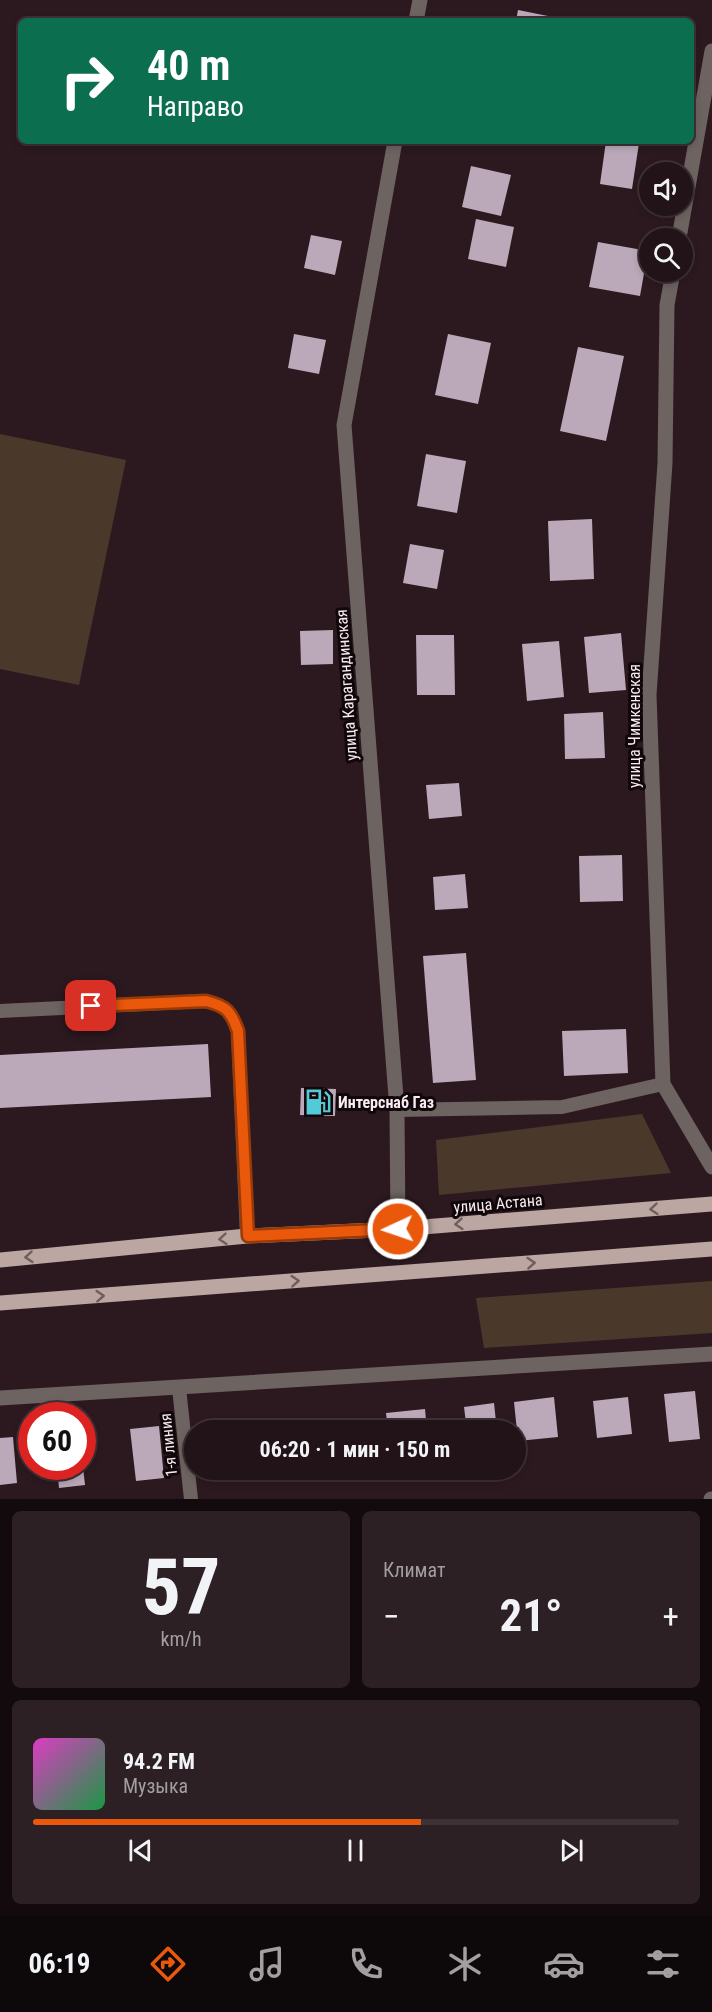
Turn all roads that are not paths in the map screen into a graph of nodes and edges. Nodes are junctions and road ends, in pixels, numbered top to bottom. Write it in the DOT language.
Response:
graph roads {
  1 [pos="420,0"];
  2 [pos="417,18"];
  3 [pos="712,51"];
  4 [pos="394,144"];
  5 [pos="681,228"];
  6 [pos="671,282"];
  7 [pos="0,1011"];
  8 [pos="663,1084"];
  9 [pos="397,1110"];
  10 [pos="712,1167"];
  11 [pos="712,1204"];
  12 [pos="398,1229"];
  13 [pos="248,1236"];
  14 [pos="712,1249"];
  15 [pos="0,1260"];
  16 [pos="0,1303"];
  17 [pos="712,1354"];
  18 [pos="179,1388"];
  19 [pos="0,1398"];
  20 [pos="191,1499"];
  1 -- 2 [label="street"];
  3 -- 5 [label="street"];
  4 -- 9 [label="street, улица Карагандинская"];
  6 -- 8 [label="street, улица Чимкенская"];
  7 -- 13 [label="lane"];
  8 -- 9 [label="lane"];
  8 -- 10 [label="street, улица Чимкенская"];
  9 -- 12 [label="street, улица Карагандинская"];
  11 -- 12 [label="main road, улица Астана, one-way"];
  12 -- 13 [label="main road, улица Астана"];
  13 -- 15 [label="main road, улица Астана, one-way"];
  16 -- 14 [label="main road, one-way"];
  17 -- 18 [label="street"];
  18 -- 19 [label="street"];
  18 -- 20 [label="lane, 1-я линия"];
}
